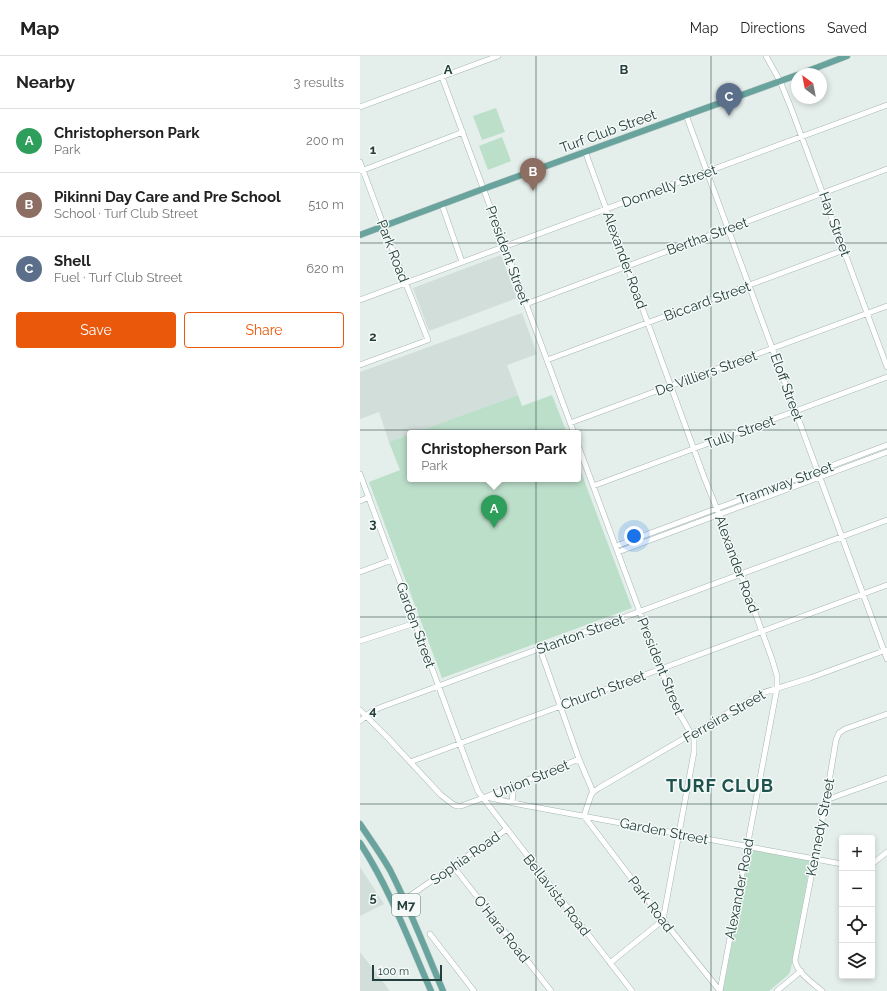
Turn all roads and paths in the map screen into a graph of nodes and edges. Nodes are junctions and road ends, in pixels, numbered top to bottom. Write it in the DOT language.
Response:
graph roads {
  1 [pos="498,56"];
  2 [pos="766,56"];
  3 [pos="847,56"];
  4 [pos="814,68"];
  5 [pos="442,77"];
  6 [pos="791,77"];
  7 [pos="780,81"];
  8 [pos="887,105"];
  9 [pos="360,107"];
  10 [pos="686,115"];
  11 [pos="463,132"];
  12 [pos="802,137"];
  13 [pos="585,151"];
  14 [pos="360,162"];
  15 [pos="887,169"];
  16 [pos="362,171"];
  17 [pos="707,172"];
  18 [pos="483,189"];
  19 [pos="823,193"];
  20 [pos="442,205"];
  21 [pos="606,209"];
  22 [pos="384,226"];
  23 [pos="728,228"];
  24 [pos="360,235"];
  25 [pos="505,247"];
  26 [pos="844,250"];
  27 [pos="462,262"];
  28 [pos="627,266"];
  29 [pos="406,283"];
  30 [pos="749,285"];
  31 [pos="360,300"];
  32 [pos="526,304"];
  33 [pos="887,306"];
  34 [pos="868,313"];
  35 [pos="648,323"];
  36 [pos="772,348"];
  37 [pos="547,360"];
  38 [pos="360,365"];
  39 [pos="887,367"];
  40 [pos="887,377"];
  41 [pos="671,386"];
  42 [pos="795,411"];
  43 [pos="570,423"];
  44 [pos="573,430"];
  45 [pos="887,445"];
  46 [pos="694,448"];
  47 [pos="866,452"];
  48 [pos="887,452"];
  49 [pos="581,453"];
  50 [pos="869,459"];
  51 [pos="817,471"];
  52 [pos="360,474"];
  53 [pos="820,477"];
  54 [pos="593,486"];
  55 [pos="369,497"];
  56 [pos="360,501"];
  57 [pos="716,508"];
  58 [pos="719,514"];
  59 [pos="887,520"];
  60 [pos="666,527"];
  61 [pos="668,533"];
  62 [pos="842,537"];
  63 [pos="616,546"];
  64 [pos="618,552"];
  65 [pos="392,560"];
  66 [pos="360,572"];
  67 [pos="741,574"];
  68 [pos="887,585"];
  69 [pos="863,594"];
  70 [pos="640,612"];
  71 [pos="415,623"];
  72 [pos="762,631"];
  73 [pos="360,641"];
  74 [pos="540,649"];
  75 [pos="885,650"];
  76 [pos="887,659"];
  77 [pos="662,669"];
  78 [pos="438,686"];
  79 [pos="777,688"];
  80 [pos="560,706"];
  81 [pos="360,710"];
  82 [pos="887,714"];
  83 [pos="365,716"];
  84 [pos="360,721"];
  85 [pos="692,734"];
  86 [pos="459,743"];
  87 [pos="579,759"];
  88 [pos="410,762"];
  89 [pos="887,778"];
  90 [pos="524,781"];
  91 [pos="593,792"];
  92 [pos="484,798"];
  93 [pos="826,800"];
  94 [pos="512,803"];
  95 [pos="584,816"];
  96 [pos="360,824"];
  97 [pos="507,829"];
  98 [pos="679,834"];
  99 [pos="360,843"];
  100 [pos="747,846"];
  101 [pos="887,852"];
  102 [pos="814,860"];
  103 [pos="875,862"];
  104 [pos="839,864"];
  105 [pos="453,866"];
  106 [pos="404,900"];
  107 [pos="663,920"];
  108 [pos="430,934"];
  109 [pos="610,963"];
  110 [pos="800,972"];
  111 [pos="431,991"];
  112 [pos="443,991"];
  113 [pos="474,991"];
  114 [pos="551,991"];
  115 [pos="632,991"];
  116 [pos="720,991"];
  117 [pos="777,991"];
  118 [pos="822,991"];
  1 -- 5 [label="street"];
  2 -- 7 [label="street, Hay Street"];
  3 -- 4 [label="main road, Turf Club Street"];
  5 -- 9 [label="street"];
  5 -- 11 [label="street, President Street"];
  6 -- 7 [label="main road, Turf Club Street"];
  7 -- 10 [label="main road, Turf Club Street"];
  7 -- 12 [label="street, Hay Street"];
  8 -- 12 [label="street, Donnelly Street"];
  10 -- 13 [label="main road, Turf Club Street"];
  10 -- 17 [label="street, Eloff Street"];
  11 -- 16 [label="street"];
  11 -- 18 [label="street, President Street"];
  12 -- 17 [label="street, Donnelly Street"];
  12 -- 19 [label="street, Hay Street"];
  13 -- 18 [label="main road, Turf Club Street"];
  13 -- 21 [label="street, Alexander Road"];
  14 -- 16 [label="street, Park Road"];
  15 -- 19 [label="street, Bertha Street"];
  16 -- 22 [label="street, Park Road"];
  17 -- 21 [label="street, Donnelly Street"];
  17 -- 23 [label="street, Eloff Street"];
  18 -- 20 [label="main road, Turf Club Street"];
  18 -- 25 [label="street, President Street"];
  19 -- 23 [label="street, Bertha Street"];
  19 -- 26 [label="street, Hay Street"];
  20 -- 22 [label="main road, Turf Club Street"];
  20 -- 27 [label="street"];
  21 -- 25 [label="street, Donnelly Street"];
  21 -- 28 [label="street, Alexander Road"];
  22 -- 24 [label="main road, Turf Club Street"];
  22 -- 29 [label="street, Park Road"];
  23 -- 28 [label="street, Bertha Street"];
  23 -- 30 [label="street, Eloff Street"];
  25 -- 27 [label="street, Donnelly Street"];
  25 -- 32 [label="street, President Street"];
  26 -- 30 [label="street, Biccard Street"];
  26 -- 34 [label="street, Hay Street"];
  27 -- 29 [label="street, Donnelly Street"];
  28 -- 32 [label="street, Bertha Street"];
  28 -- 35 [label="street, Alexander Road"];
  29 -- 31 [label="street, Donnelly Street"];
  29 -- 38 [label="street, Park Road"];
  30 -- 35 [label="street, Biccard Street"];
  30 -- 36 [label="street, Eloff Street"];
  32 -- 37 [label="street, President Street"];
  33 -- 34 [label="street, De Villiers Street"];
  34 -- 36 [label="street, De Villiers Street"];
  34 -- 39 [label="street, Hay Street"];
  35 -- 37 [label="street, Biccard Street"];
  35 -- 41 [label="street, Alexander Road"];
  36 -- 41 [label="street, De Villiers Street"];
  36 -- 42 [label="street, Eloff Street"];
  37 -- 43 [label="street, President Street"];
  40 -- 42 [label="street, Tully Street"];
  41 -- 43 [label="street, De Villiers Street"];
  41 -- 46 [label="street, Alexander Road"];
  42 -- 46 [label="street, Tully Street"];
  42 -- 51 [label="street, Eloff Street"];
  43 -- 44 [label="street, President Street"];
  45 -- 47 [label="street, Tramway Street"];
  46 -- 54 [label="street, Tully Street"];
  46 -- 57 [label="street, Alexander Road"];
  47 -- 50 [label="street"];
  47 -- 51 [label="street, Tramway Street"];
  48 -- 50 [label="street, Tramway Street"];
  49 -- 54 [label="street, President Street"];
  50 -- 53 [label="street, Tramway Street"];
  51 -- 53 [label="street, Eloff Street"];
  51 -- 57 [label="street, Tramway Street"];
  52 -- 55 [label="street, Garden Street"];
  53 -- 58 [label="street, Tramway Street"];
  53 -- 62 [label="street, Eloff Street"];
  54 -- 63 [label="street, President Street"];
  55 -- 56 [label="street"];
  55 -- 65 [label="street, Garden Street"];
  57 -- 58 [label="street, Alexander Road"];
  57 -- 60 [label="street, Tramway Street"];
  58 -- 61 [label="street, Tramway Street"];
  58 -- 67 [label="street, Alexander Road"];
  59 -- 62 [label="street, Stanton Street"];
  60 -- 61 [label="street"];
  60 -- 63 [label="street, Tramway Street"];
  61 -- 64 [label="street, Tramway Street"];
  62 -- 67 [label="street, Stanton Street"];
  62 -- 69 [label="street, Eloff Street"];
  63 -- 64 [label="street, President Street"];
  64 -- 70 [label="street, President Street"];
  65 -- 66 [label="street"];
  65 -- 71 [label="street, Garden Street"];
  67 -- 70 [label="street, Stanton Street"];
  67 -- 72 [label="street, Alexander Road"];
  68 -- 69 [label="street, Church Street"];
  69 -- 72 [label="street, Church Street"];
  69 -- 75 [label="street, Eloff Street"];
  70 -- 74 [label="street, Stanton Street"];
  70 -- 77 [label="street, President Street"];
  71 -- 73 [label="street"];
  71 -- 78 [label="street, Garden Street"];
  72 -- 77 [label="street, Church Street"];
  72 -- 79 [label="street, Alexander Road"];
  74 -- 78 [label="street, Stanton Street"];
  74 -- 80 [label="street"];
  75 -- 76 [label="street, Eloff Street"];
  75 -- 79 [label="street, Ferreira Street"];
  77 -- 80 [label="street, Church Street"];
  77 -- 85 [label="street, President Street"];
  78 -- 83 [label="street, Stanton Street"];
  78 -- 86 [label="street, Garden Street"];
  79 -- 85 [label="street, Ferreira Street"];
  79 -- 100 [label="street, Alexander Road"];
  80 -- 86 [label="street, Church Street"];
  80 -- 87 [label="street"];
  81 -- 83 [label="street"];
  82 -- 93 [label="street, Kennedy Street"];
  83 -- 84 [label="street, Stanton Street"];
  83 -- 88 [label="street"];
  85 -- 91 [label="street, Ferreira Street"];
  85 -- 98 [label="street, President Street"];
  86 -- 88 [label="street, Church Street"];
  86 -- 92 [label="street, Garden Street"];
  87 -- 90 [label="street, Union Street"];
  87 -- 91 [label="street"];
  88 -- 92 [label="street, Union Street"];
  89 -- 93 [label="street"];
  90 -- 92 [label="street, Union Street"];
  90 -- 94 [label="street"];
  91 -- 95 [label="street"];
  92 -- 94 [label="street, Garden Street"];
  92 -- 97 [label="street, Bellavista Road"];
  93 -- 102 [label="street, Kennedy Street"];
  94 -- 95 [label="street, Garden Street"];
  95 -- 98 [label="street, Garden Street"];
  95 -- 107 [label="street, Park Road"];
  96 -- 106 [label="main road, M7"];
  97 -- 105 [label="street, Sophia Road"];
  97 -- 109 [label="street, Bellavista Road"];
  98 -- 100 [label="street, Garden Street"];
  98 -- 107 [label="street, President Street"];
  99 -- 111 [label="main road, M7"];
  100 -- 102 [label="street, Garden Street"];
  100 -- 116 [label="street, Alexander Road"];
  101 -- 103 [label="street"];
  102 -- 104 [label="street, Garden Street"];
  102 -- 110 [label="street, Kennedy Street"];
  105 -- 106 [label="street, Sophia Road"];
  105 -- 114 [label="street, O'Hara Road"];
  106 -- 112 [label="main road, M7"];
  107 -- 109 [label="street"];
  107 -- 116 [label="street, Park Road"];
  108 -- 113 [label="street"];
  109 -- 115 [label="street, Bellavista Road"];
  110 -- 117 [label="street"];
  110 -- 118 [label="street"];
}
